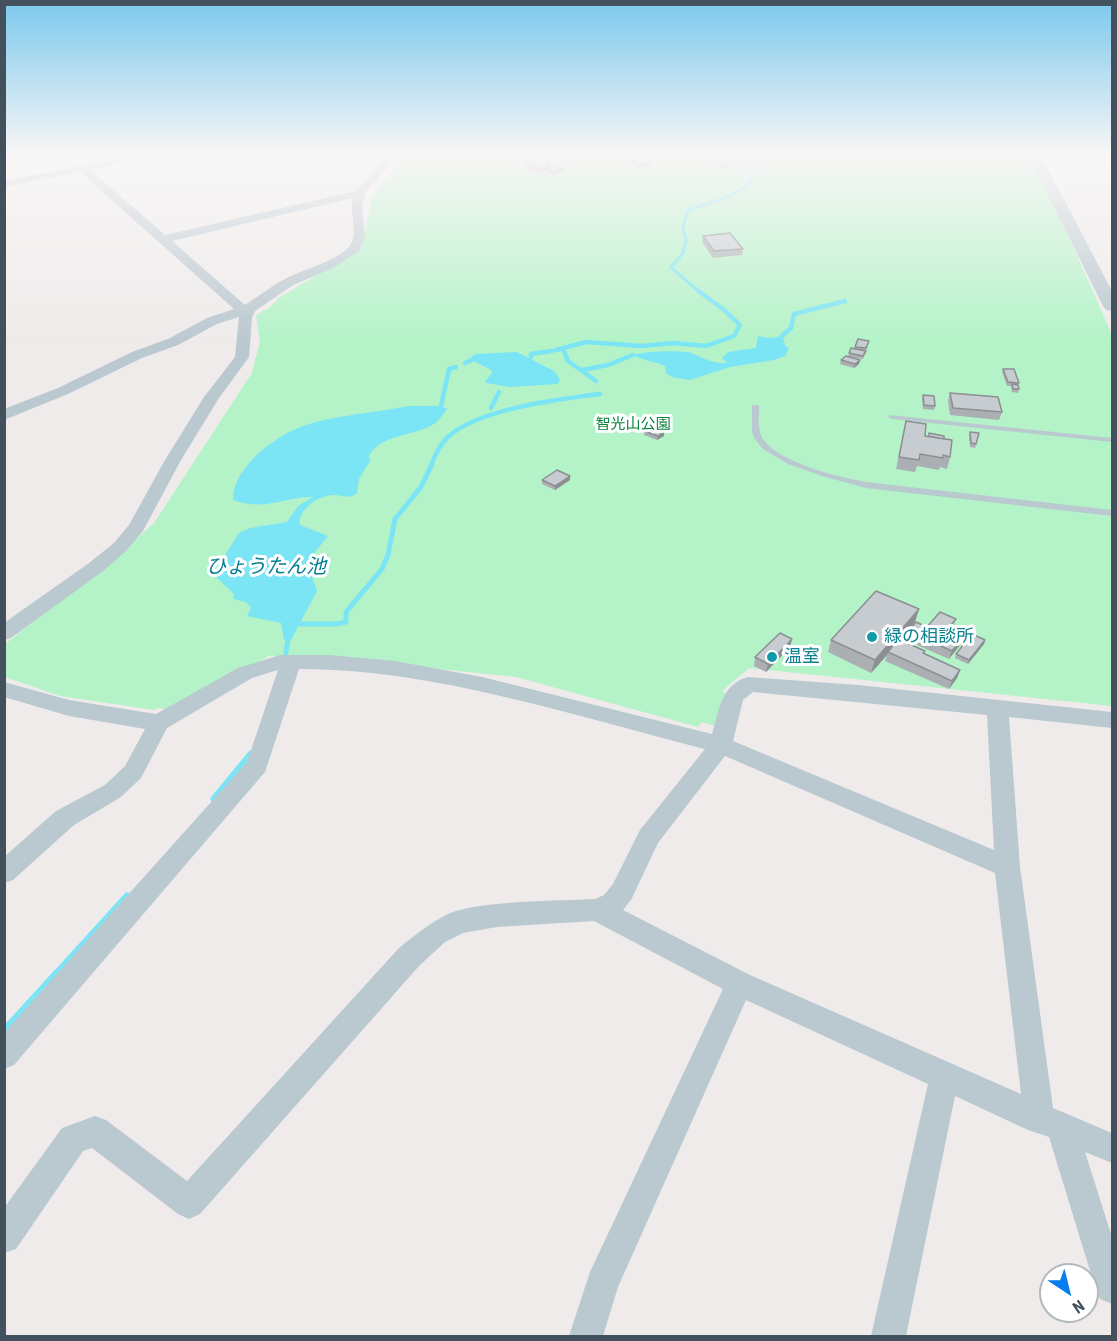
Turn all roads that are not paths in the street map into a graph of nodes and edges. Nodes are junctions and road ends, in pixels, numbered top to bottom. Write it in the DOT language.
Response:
graph roads {
  1 [pos="140,219"];
  2 [pos="251,219"];
  3 [pos="358,219"];
  4 [pos="1068,219"];
  5 [pos="164,239"];
  6 [pos="1113,306"];
  7 [pos="247,310"];
  8 [pos="755,407"];
  9 [pos="4,415"];
  10 [pos="891,417"];
  11 [pos="1113,440"];
  12 [pos="1113,513"];
  13 [pos="4,633"];
  14 [pos="286,662"];
  15 [pos="4,689"];
  16 [pos="998,709"];
  17 [pos="1113,720"];
  18 [pos="159,723"];
  19 [pos="721,745"];
  20 [pos="1007,867"];
  21 [pos="4,873"];
  22 [pos="597,910"];
  23 [pos="740,984"];
  24 [pos="4,1055"];
  25 [pos="944,1077"];
  26 [pos="1050,1123"];
  27 [pos="1113,1148"];
  28 [pos="4,1237"];
  29 [pos="1113,1287"];
  30 [pos="586,1336"];
  31 [pos="888,1336"];
  1 -- 5 [label="street"];
  2 -- 5 [label="street"];
  3 -- 7 [label="street"];
  4 -- 6 [label="street"];
  5 -- 7 [label="street"];
  7 -- 9 [label="street"];
  7 -- 13 [label="street"];
  8 -- 12 [label="lane"];
  10 -- 11 [label="lane"];
  14 -- 18 [label="street"];
  14 -- 19 [label="street"];
  14 -- 24 [label="street"];
  15 -- 18 [label="street"];
  16 -- 17 [label="street"];
  16 -- 19 [label="street"];
  16 -- 20 [label="street"];
  18 -- 21 [label="street"];
  19 -- 20 [label="street"];
  19 -- 22 [label="street"];
  20 -- 26 [label="street"];
  22 -- 23 [label="street"];
  22 -- 28 [label="street"];
  23 -- 25 [label="street"];
  23 -- 30 [label="street"];
  25 -- 26 [label="street"];
  25 -- 31 [label="street"];
  26 -- 27 [label="street"];
  26 -- 29 [label="street"];
}
